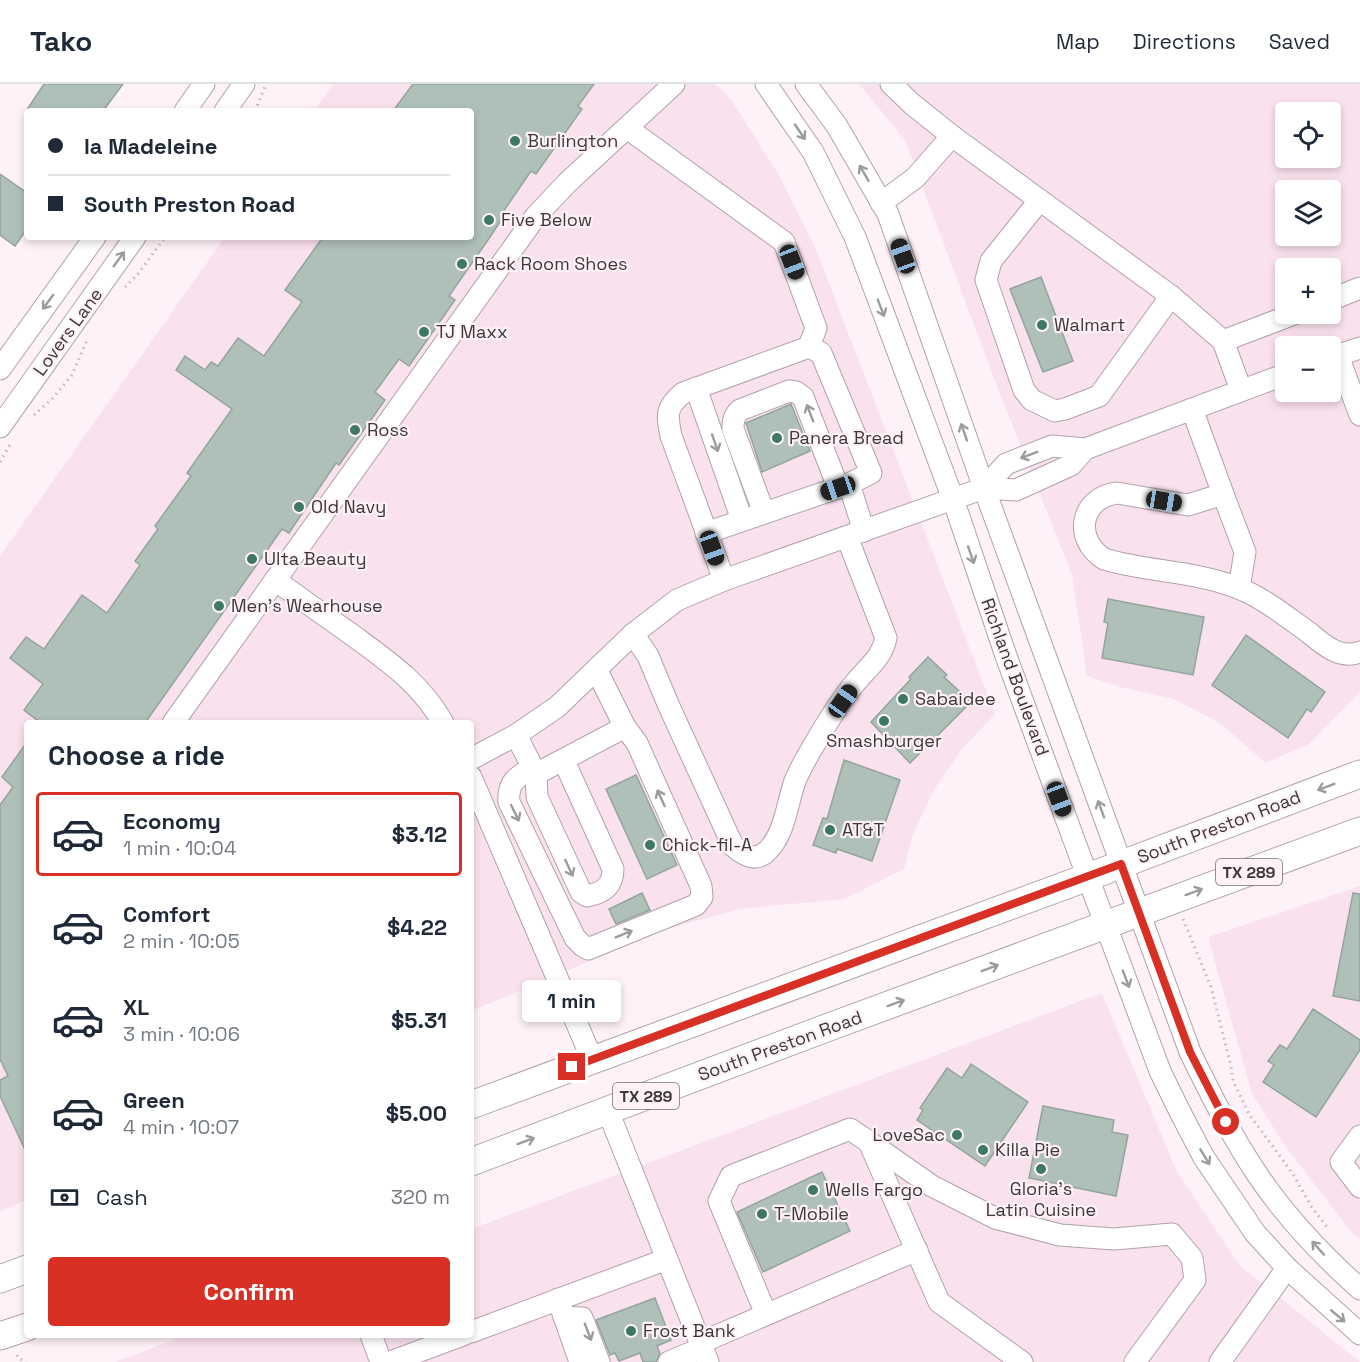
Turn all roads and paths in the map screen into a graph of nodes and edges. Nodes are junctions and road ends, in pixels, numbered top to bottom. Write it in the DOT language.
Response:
graph roads {
  1 [pos="204,84"];
  2 [pos="244,84"];
  3 [pos="267,84"];
  4 [pos="674,84"];
  5 [pos="766,84"];
  6 [pos="806,84"];
  7 [pos="891,84"];
  8 [pos="187,108"];
  9 [pos="227,108"];
  10 [pos="256,108"];
  11 [pos="627,128"];
  12 [pos="952,136"];
  13 [pos="1039,201"];
  14 [pos="881,203"];
  15 [pos="93,240"];
  16 [pos="133,240"];
  17 [pos="163,240"];
  18 [pos="1360,288"];
  19 [pos="123,289"];
  20 [pos="1171,296"];
  21 [pos="1341,296"];
  22 [pos="1275,321"];
  23 [pos="88,336"];
  24 [pos="1223,340"];
  25 [pos="809,346"];
  26 [pos="1360,348"];
  27 [pos="1341,355"];
  28 [pos="0,369"];
  29 [pos="1341,373"];
  30 [pos="1275,378"];
  31 [pos="696,388"];
  32 [pos="1241,390"];
  33 [pos="1192,409"];
  34 [pos="1360,415"];
  35 [pos="33,416"];
  36 [pos="6,434"];
  37 [pos="0,462"];
  38 [pos="844,486"];
  39 [pos="984,488"];
  40 [pos="1223,494"];
  41 [pos="953,499"];
  42 [pos="764,513"];
  43 [pos="742,520"];
  44 [pos="706,533"];
  45 [pos="856,534"];
  46 [pos="275,580"];
  47 [pos="724,580"];
  48 [pos="1239,588"];
  49 [pos="633,634"];
  50 [pos="1360,652"];
  51 [pos="597,670"];
  52 [pos="176,720"];
  53 [pos="441,720"];
  54 [pos="625,727"];
  55 [pos="516,735"];
  56 [pos="474,757"];
  57 [pos="564,761"];
  58 [pos="535,771"];
  59 [pos="1360,774"];
  60 [pos="474,784"];
  61 [pos="1360,831"];
  62 [pos="1121,864"];
  63 [pos="1088,877"];
  64 [pos="1139,912"];
  65 [pos="1182,916"];
  66 [pos="1105,925"];
  67 [pos="592,1059"];
  68 [pos="474,1104"];
  69 [pos="608,1110"];
  70 [pos="1360,1136"];
  71 [pos="869,1142"];
  72 [pos="474,1161"];
  73 [pos="1360,1187"];
  74 [pos="1331,1233"];
  75 [pos="917,1250"];
  76 [pos="667,1259"];
  77 [pos="1287,1268"];
  78 [pos="24,1270"];
  79 [pos="0,1279"];
  80 [pos="1360,1289"];
  81 [pos="561,1308"];
  82 [pos="766,1314"];
  83 [pos="24,1328"];
  84 [pos="474,1331"];
  85 [pos="1360,1334"];
  86 [pos="0,1336"];
  87 [pos="372,1338"];
  88 [pos="459,1338"];
  89 [pos="704,1351"];
  90 [pos="436,1354"];
  91 [pos="18,1358"];
  92 [pos="26,1362"];
  93 [pos="381,1362"];
  94 [pos="390,1362"];
  95 [pos="580,1362"];
  96 [pos="599,1362"];
  97 [pos="669,1362"];
  98 [pos="1022,1362"];
  99 [pos="1135,1362"];
  100 [pos="1220,1362"];
  1 -- 8 [label="street"];
  2 -- 9 [label="street"];
  3 -- 10 [label="path"];
  4 -- 11 [label="street"];
  5 -- 41 [label="street, Richland Boulevard, one-way"];
  14 -- 6 [label="street, Richland Boulevard, one-way"];
  7 -- 12 [label="street"];
  11 -- 25 [label="street"];
  11 -- 46 [label="street"];
  12 -- 13 [label="street"];
  12 -- 14 [label="street"];
  13 -- 20 [label="street"];
  13 -- 20 [label="street"];
  39 -- 14 [label="street, Richland Boulevard, one-way"];
  15 -- 28 [label="street, Lovers Lane, one-way"];
  36 -- 16 [label="street, Lovers Lane, one-way"];
  17 -- 19 [label="path"];
  18 -- 21 [label="street"];
  20 -- 24 [label="street"];
  22 -- 24 [label="street"];
  23 -- 35 [label="path"];
  24 -- 32 [label="street"];
  25 -- 31 [label="street"];
  25 -- 38 [label="street"];
  26 -- 27 [label="street"];
  29 -- 34 [label="street"];
  30 -- 32 [label="street"];
  31 -- 43 [label="street, one-way"];
  31 -- 44 [label="street"];
  32 -- 33 [label="street"];
  33 -- 39 [label="street"];
  33 -- 40 [label="street"];
  36 -- 37 [label="path"];
  38 -- 42 [label="street"];
  38 -- 42 [label="street, one-way"];
  38 -- 45 [label="street"];
  39 -- 41 [label="street"];
  62 -- 39 [label="street, Richland Boulevard, one-way"];
  40 -- 48 [label="street"];
  40 -- 48 [label="street"];
  41 -- 45 [label="street"];
  41 -- 63 [label="street, Richland Boulevard, one-way"];
  42 -- 43 [label="street"];
  43 -- 44 [label="street"];
  44 -- 47 [label="street"];
  45 -- 47 [label="street"];
  45 -- 49 [label="street"];
  46 -- 52 [label="street"];
  46 -- 53 [label="street"];
  47 -- 49 [label="street"];
  48 -- 50 [label="street"];
  49 -- 51 [label="street"];
  51 -- 54 [label="street"];
  51 -- 55 [label="street"];
  54 -- 57 [label="street"];
  58 -- 54 [label="street, one-way"];
  55 -- 56 [label="street"];
  55 -- 58 [label="street"];
  57 -- 58 [label="street"];
  58 -- 57 [label="street, one-way"];
  59 -- 62 [label="main road, South Preston Road, one-way"];
  60 -- 67 [label="street"];
  64 -- 61 [label="main road, South Preston Road / TX 289, one-way"];
  62 -- 63 [label="main road, South Preston Road"];
  62 -- 64 [label="street, Richland Boulevard"];
  63 -- 66 [label="street, Richland Boulevard"];
  63 -- 67 [label="main road, South Preston Road"];
  64 -- 66 [label="main road, South Preston Road / TX 289"];
  80 -- 64 [label="street, Richland Boulevard, one-way"];
  65 -- 74 [label="path"];
  69 -- 66 [label="main road, South Preston Road / TX 289, one-way"];
  66 -- 77 [label="street, Richland Boulevard, one-way"];
  67 -- 68 [label="main road, South Preston Road"];
  72 -- 69 [label="main road, South Preston Road / TX 289, one-way"];
  69 -- 76 [label="street"];
  70 -- 73 [label="street"];
  71 -- 75 [label="street"];
  71 -- 82 [label="street"];
  71 -- 99 [label="street"];
  75 -- 82 [label="street"];
  75 -- 98 [label="street"];
  76 -- 81 [label="street"];
  76 -- 89 [label="street"];
  77 -- 85 [label="street, Richland Boulevard, one-way"];
  77 -- 100 [label="street"];
  78 -- 79 [label="main road"];
  81 -- 84 [label="street"];
  81 -- 95 [label="street"];
  81 -- 96 [label="street, one-way"];
  82 -- 89 [label="street"];
  83 -- 86 [label="main road"];
  87 -- 93 [label="street"];
  88 -- 90 [label="street"];
  89 -- 97 [label="street"];
  90 -- 94 [label="street"];
  91 -- 92 [label="path"];
}
